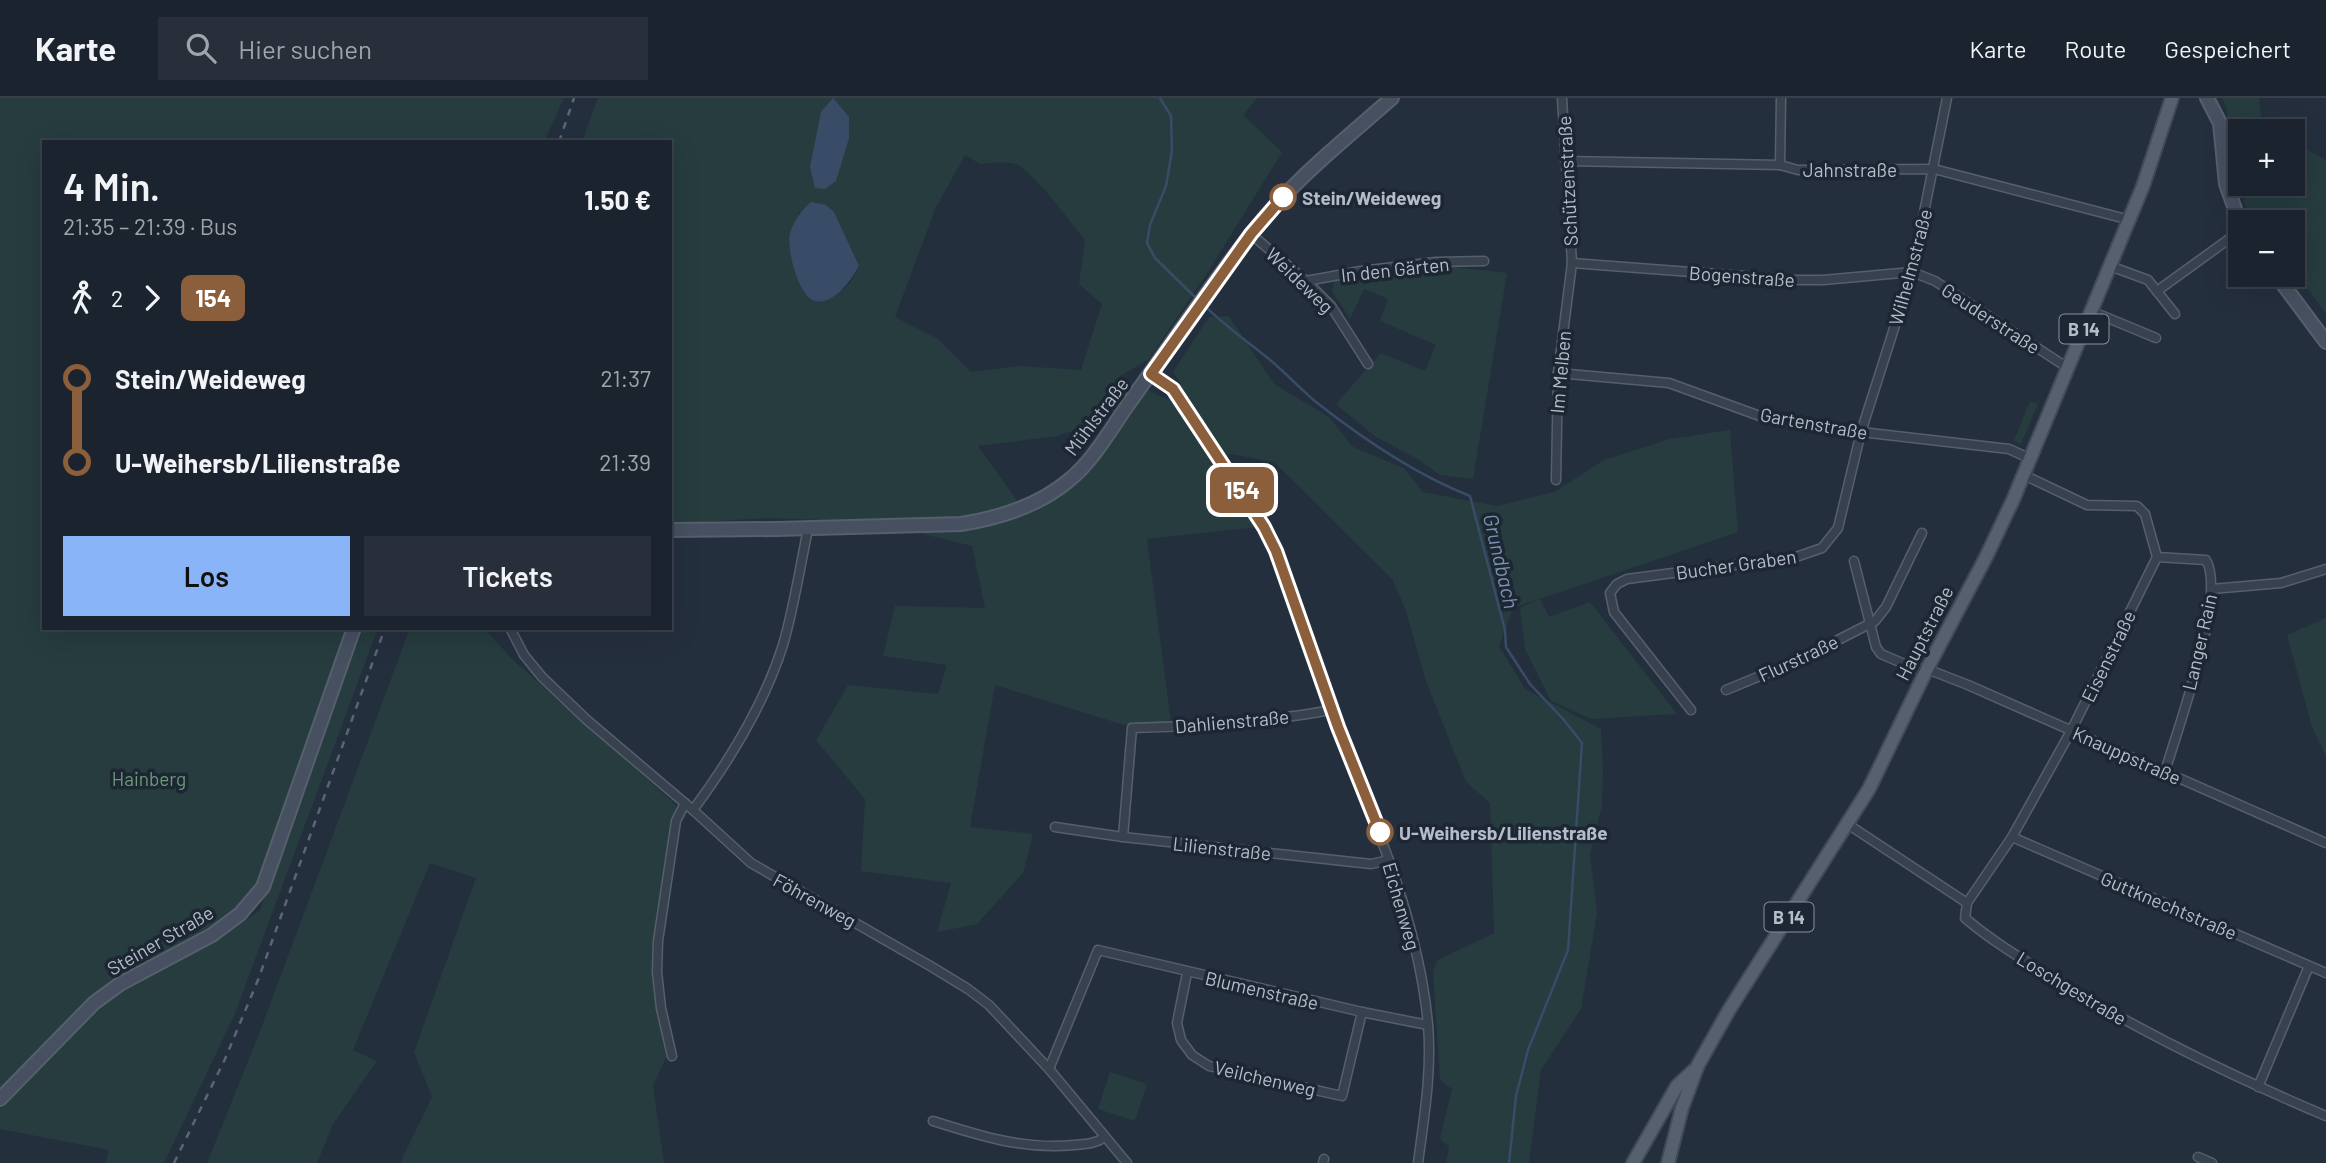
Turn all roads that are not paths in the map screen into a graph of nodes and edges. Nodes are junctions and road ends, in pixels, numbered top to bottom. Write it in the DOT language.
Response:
graph roads {
  1 [pos="1392,98"];
  2 [pos="1562,98"];
  3 [pos="1781,98"];
  4 [pos="1947,98"];
  5 [pos="2172,98"];
  6 [pos="2195,98"];
  7 [pos="2210,104"];
  8 [pos="1565,161"];
  9 [pos="1780,165"];
  10 [pos="1934,169"];
  11 [pos="2235,210"];
  12 [pos="2130,220"];
  13 [pos="1251,234"];
  14 [pos="2228,240"];
  15 [pos="1484,261"];
  16 [pos="1572,263"];
  17 [pos="2110,266"];
  18 [pos="1912,272"];
  19 [pos="1306,281"];
  20 [pos="2285,287"];
  21 [pos="2157,291"];
  22 [pos="2091,311"];
  23 [pos="2175,314"];
  24 [pos="2156,338"];
  25 [pos="2326,342"];
  26 [pos="1368,364"];
  27 [pos="2068,368"];
  28 [pos="1558,373"];
  29 [pos="1151,374"];
  30 [pos="1861,432"];
  31 [pos="2031,459"];
  32 [pos="2024,475"];
  33 [pos="1556,480"];
  34 [pos="808,529"];
  35 [pos="672,530"];
  36 [pos="1922,533"];
  37 [pos="2157,557"];
  38 [pos="1854,561"];
  39 [pos="2326,569"];
  40 [pos="2212,589"];
  41 [pos="1870,624"];
  42 [pos="353,630"];
  43 [pos="511,630"];
  44 [pos="1927,669"];
  45 [pos="1726,690"];
  46 [pos="1332,709"];
  47 [pos="1691,710"];
  48 [pos="2071,731"];
  49 [pos="2165,772"];
  50 [pos="685,803"];
  51 [pos="693,810"];
  52 [pos="1849,825"];
  53 [pos="1055,827"];
  54 [pos="1123,837"];
  55 [pos="2012,837"];
  56 [pos="2326,843"];
  57 [pos="1390,860"];
  58 [pos="1967,903"];
  59 [pos="2309,966"];
  60 [pos="1187,973"];
  61 [pos="2326,974"];
  62 [pos="1362,1013"];
  63 [pos="1428,1025"];
  64 [pos="672,1056"];
  65 [pos="1698,1065"];
  66 [pos="1049,1069"];
  67 [pos="2258,1087"];
  68 [pos="0,1099"];
  69 [pos="2326,1116"];
  70 [pos="933,1121"];
  71 [pos="1105,1137"];
  72 [pos="2198,1157"];
  73 [pos="1123,1162"];
  74 [pos="1418,1163"];
  75 [pos="1633,1163"];
  76 [pos="1668,1163"];
  77 [pos="2211,1163"];
  1 -- 13 [label="street, Mühlstraße"];
  2 -- 8 [label="street, Schützenstraße"];
  3 -- 9 [label="street"];
  4 -- 10 [label="street, Wilhelmstraße"];
  5 -- 12 [label="main road, Hauptstraße / B 14"];
  6 -- 7 [label="street"];
  7 -- 11 [label="street"];
  8 -- 9 [label="street, Jahnstraße"];
  8 -- 16 [label="street, Schützenstraße"];
  9 -- 10 [label="street, Jahnstraße"];
  10 -- 12 [label="street, Jahnstraße"];
  10 -- 18 [label="street, Wilhelmstraße"];
  12 -- 17 [label="main road, Hauptstraße / B 14"];
  13 -- 19 [label="street, Weideweg"];
  13 -- 29 [label="street, Mühlstraße"];
  14 -- 21 [label="street"];
  15 -- 19 [label="street, In den Gärten"];
  16 -- 18 [label="street, Bogenstraße"];
  16 -- 28 [label="street, Im Melben"];
  17 -- 21 [label="street"];
  17 -- 22 [label="main road, Hauptstraße / B 14"];
  18 -- 27 [label="street, Geuderstraße"];
  18 -- 30 [label="street, Wilhelmstraße"];
  19 -- 26 [label="street, Weideweg"];
  20 -- 25 [label="street"];
  21 -- 23 [label="street"];
  22 -- 24 [label="street"];
  22 -- 27 [label="main road, Hauptstraße / B 14"];
  27 -- 31 [label="main road, Hauptstraße / B 14"];
  28 -- 30 [label="street, Gartenstraße"];
  28 -- 33 [label="street, Im Melben"];
  29 -- 34 [label="street, Mühlstraße"];
  29 -- 46 [label="street, Eichenweg"];
  30 -- 31 [label="street, Gartenstraße"];
  30 -- 47 [label="street, Bucher Graben"];
  31 -- 32 [label="main road, Hauptstraße / B 14"];
  32 -- 37 [label="street"];
  32 -- 44 [label="main road, Hauptstraße / B 14"];
  34 -- 35 [label="street, Mühlstraße"];
  34 -- 51 [label="street"];
  36 -- 41 [label="street"];
  37 -- 40 [label="street, Langer Rain"];
  37 -- 48 [label="street, Eisenstraße"];
  38 -- 41 [label="street"];
  39 -- 40 [label="street"];
  40 -- 49 [label="street, Langer Rain"];
  41 -- 44 [label="street, Knauppstraße"];
  41 -- 45 [label="street, Flurstraße"];
  42 -- 68 [label="street, Steiner Straße"];
  43 -- 50 [label="street, Föhrenweg"];
  44 -- 48 [label="street, Knauppstraße"];
  44 -- 52 [label="main road, Hauptstraße / B 14"];
  46 -- 54 [label="street, Dahlienstraße"];
  46 -- 57 [label="street, Eichenweg"];
  48 -- 49 [label="street, Knauppstraße"];
  48 -- 55 [label="street, Eisenstraße"];
  49 -- 56 [label="street, Knauppstraße"];
  50 -- 51 [label="street, Föhrenweg"];
  50 -- 64 [label="street"];
  51 -- 66 [label="street, Föhrenweg"];
  52 -- 58 [label="street"];
  52 -- 65 [label="main road, Hauptstraße / B 14"];
  53 -- 54 [label="street, Lilienstraße"];
  54 -- 57 [label="street, Lilienstraße"];
  55 -- 58 [label="street, Eisenstraße"];
  55 -- 59 [label="street, Guttknechtstraße"];
  57 -- 63 [label="street, Eichenweg"];
  58 -- 67 [label="street, Loschgestraße"];
  59 -- 61 [label="street, Guttknechtstraße"];
  59 -- 67 [label="street"];
  60 -- 62 [label="street, Blumenstraße"];
  60 -- 62 [label="street, Veilchenweg"];
  60 -- 66 [label="street, Blumenstraße"];
  62 -- 63 [label="street, Blumenstraße"];
  63 -- 74 [label="street, Eichenweg"];
  65 -- 75 [label="main road"];
  65 -- 76 [label="main road, Hauptstraße / B 14"];
  66 -- 71 [label="street, Föhrenweg"];
  67 -- 69 [label="street, Loschgestraße"];
  70 -- 71 [label="street"];
  71 -- 73 [label="street, Föhrenweg"];
  72 -- 77 [label="street"];
}
